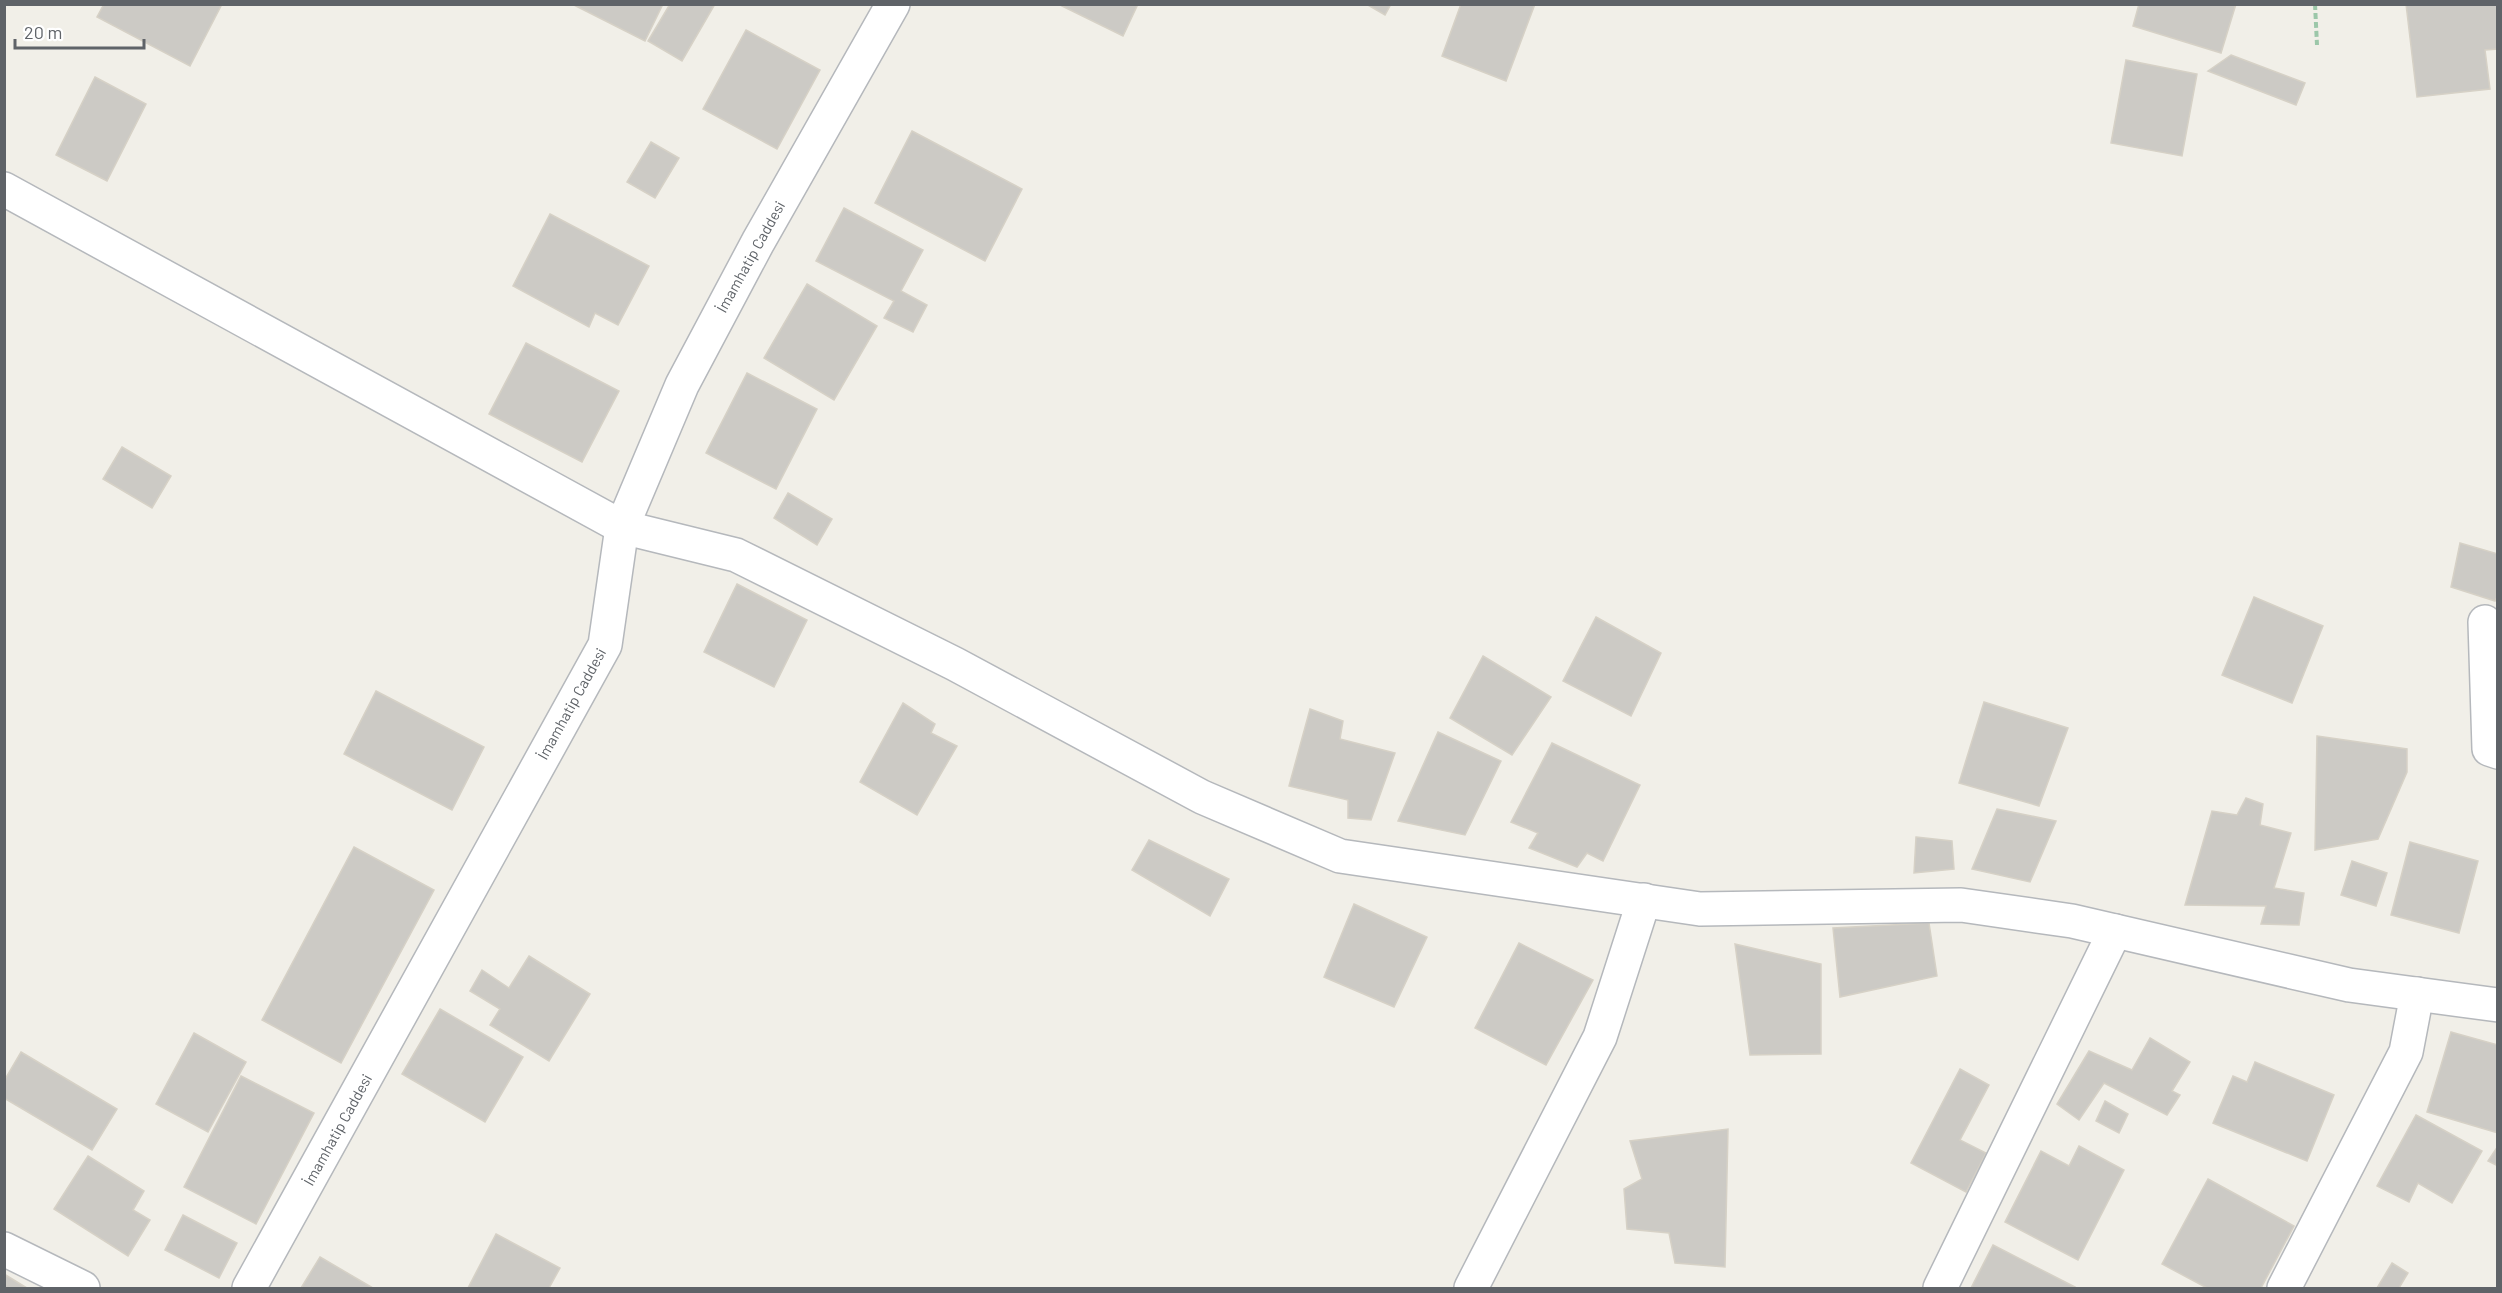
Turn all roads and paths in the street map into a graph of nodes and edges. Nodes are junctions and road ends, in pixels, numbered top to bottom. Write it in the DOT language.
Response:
graph roads {
  1 [pos="893,4"];
  2 [pos="2315,4"];
  3 [pos="2317,45"];
  4 [pos="4,189"];
  5 [pos="622,527"];
  6 [pos="2485,622"];
  7 [pos="2498,752"];
  8 [pos="1644,900"];
  9 [pos="2115,931"];
  10 [pos="2417,994"];
  11 [pos="2498,1005"];
  12 [pos="4,1249"];
  13 [pos="83,1288"];
  14 [pos="249,1288"];
  15 [pos="1471,1288"];
  16 [pos="1940,1288"];
  17 [pos="2284,1288"];
  1 -- 5 [label="street, İmamhatip Caddesi"];
  2 -- 3 [label="path"];
  4 -- 5 [label="street"];
  5 -- 8 [label="street"];
  5 -- 14 [label="street, İmamhatip Caddesi"];
  6 -- 7 [label="street"];
  8 -- 9 [label="street"];
  8 -- 15 [label="street"];
  9 -- 10 [label="street"];
  9 -- 16 [label="street"];
  10 -- 11 [label="street"];
  10 -- 17 [label="street"];
  12 -- 13 [label="street"];
}
